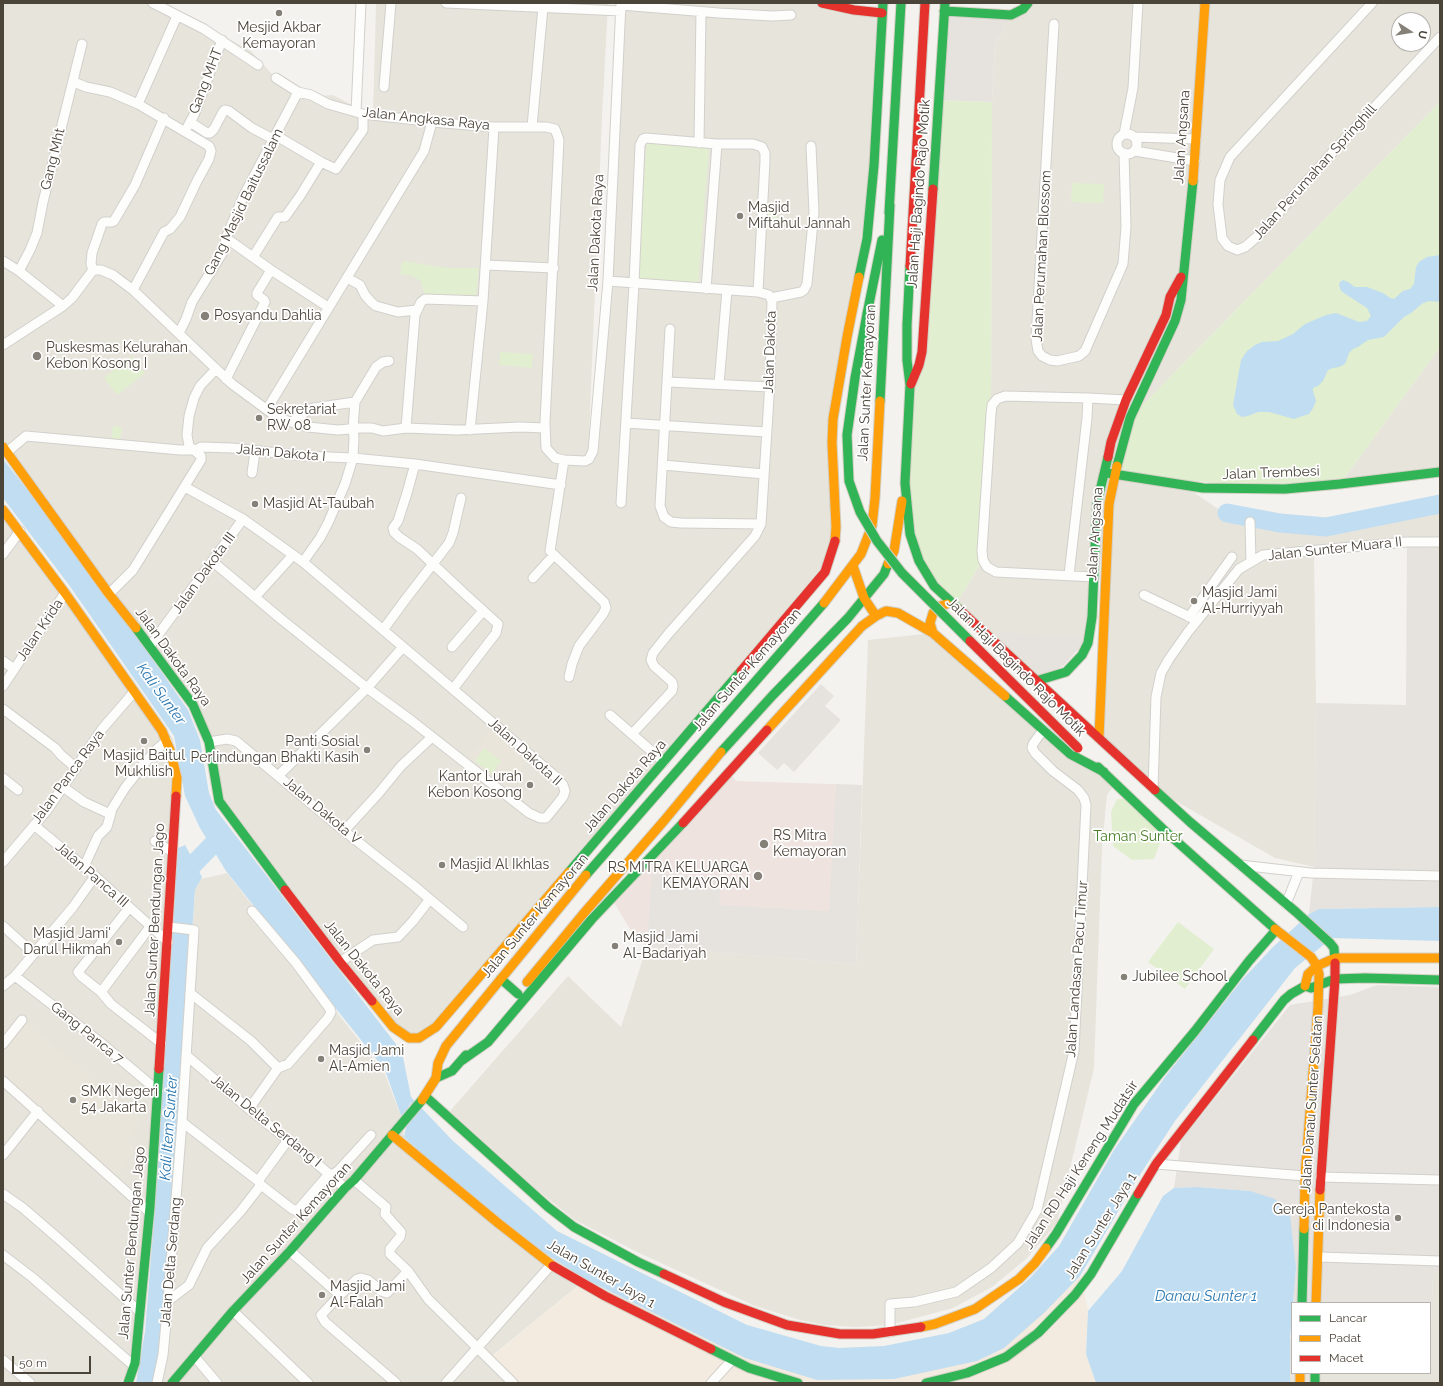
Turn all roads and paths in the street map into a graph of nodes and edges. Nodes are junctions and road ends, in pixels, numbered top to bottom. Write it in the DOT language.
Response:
graph roads {
  1 [pos="153,3"];
  2 [pos="361,3"];
  3 [pos="391,3"];
  4 [pos="446,3"];
  5 [pos="822,3"];
  6 [pos="901,3"];
  7 [pos="925,3"];
  8 [pos="1028,3"];
  9 [pos="1138,3"];
  10 [pos="1205,3"];
  11 [pos="1372,3"];
  12 [pos="621,6"];
  13 [pos="543,7"];
  14 [pos="944,7"];
  15 [pos="883,8"];
  16 [pos="700,12"];
  17 [pos="790,14"];
  18 [pos="177,16"];
  19 [pos="1054,24"];
  20 [pos="1440,37"];
  21 [pos="222,40"];
  22 [pos="82,44"];
  23 [pos="258,65"];
  24 [pos="276,78"];
  25 [pos="74,82"];
  26 [pos="384,87"];
  27 [pos="298,92"];
  28 [pos="138,104"];
  29 [pos="359,113"];
  30 [pos="164,118"];
  31 [pos="190,122"];
  32 [pos="432,122"];
  33 [pos="494,127"];
  34 [pos="532,127"];
  35 [pos="185,131"];
  36 [pos="1124,134"];
  37 [pos="274,137"];
  38 [pos="1134,137"];
  39 [pos="1196,139"];
  40 [pos="699,143"];
  41 [pos="717,144"];
  42 [pos="810,146"];
  43 [pos="1135,151"];
  44 [pos="1124,153"];
  45 [pos="1194,161"];
  46 [pos="321,162"];
  47 [pos="890,205"];
  48 [pos="226,238"];
  49 [pos="866,239"];
  50 [pos="254,257"];
  51 [pos="3,261"];
  52 [pos="486,265"];
  53 [pos="554,268"];
  54 [pos="93,270"];
  55 [pos="271,270"];
  56 [pos="19,271"];
  57 [pos="1183,273"];
  58 [pos="347,278"];
  59 [pos="608,281"];
  60 [pos="634,284"];
  61 [pos="706,289"];
  62 [pos="133,290"];
  63 [pos="727,290"];
  64 [pos="758,292"];
  65 [pos="870,295"];
  66 [pos="771,298"];
  67 [pos="483,301"];
  68 [pos="63,306"];
  69 [pos="328,308"];
  70 [pos="417,310"];
  71 [pos="670,329"];
  72 [pos="179,333"];
  73 [pos="3,345"];
  74 [pos="389,361"];
  75 [pos="216,369"];
  76 [pos="226,379"];
  77 [pos="668,382"];
  78 [pos="719,384"];
  79 [pos="910,385"];
  80 [pos="770,387"];
  81 [pos="1088,398"];
  82 [pos="1126,400"];
  83 [pos="355,402"];
  84 [pos="267,409"];
  85 [pos="292,422"];
  86 [pos="626,423"];
  87 [pos="665,426"];
  88 [pos="406,428"];
  89 [pos="545,428"];
  90 [pos="353,429"];
  91 [pos="470,430"];
  92 [pos="766,432"];
  93 [pos="5,450"];
  94 [pos="196,450"];
  95 [pos="255,452"];
  96 [pos="353,458"];
  97 [pos="564,460"];
  98 [pos="414,464"];
  99 [pos="663,465"];
  100 [pos="1104,472"];
  101 [pos="1440,472"];
  102 [pos="252,473"];
  103 [pos="764,474"];
  104 [pos="1115,474"];
  105 [pos="905,484"];
  106 [pos="561,486"];
  107 [pos="185,487"];
  108 [pos="461,498"];
  109 [pos="621,503"];
  110 [pos="3,510"];
  111 [pos="244,519"];
  112 [pos="1250,522"];
  113 [pos="761,524"];
  114 [pos="20,530"];
  115 [pos="1440,542"];
  116 [pos="3,554"];
  117 [pos="293,554"];
  118 [pos="554,555"];
  119 [pos="1232,556"];
  120 [pos="212,561"];
  121 [pos="1251,561"];
  122 [pos="303,562"];
  123 [pos="433,564"];
  124 [pos="853,566"];
  125 [pos="825,572"];
  126 [pos="1069,575"];
  127 [pos="1094,577"];
  128 [pos="533,578"];
  129 [pos="65,593"];
  130 [pos="109,594"];
  131 [pos="1144,595"];
  132 [pos="255,597"];
  133 [pos="864,598"];
  134 [pos="955,605"];
  135 [pos="483,611"];
  136 [pos="876,616"];
  137 [pos="1193,619"];
  138 [pos="383,630"];
  139 [pos="933,633"];
  140 [pos="150,646"];
  141 [pos="452,646"];
  142 [pos="403,647"];
  143 [pos="819,648"];
  144 [pos="841,649"];
  145 [pos="3,661"];
  146 [pos="14,669"];
  147 [pos="568,677"];
  148 [pos="1036,680"];
  149 [pos="3,686"];
  150 [pos="765,687"];
  151 [pos="367,688"];
  152 [pos="453,689"];
  153 [pos="134,692"];
  154 [pos="3,709"];
  155 [pos="610,715"];
  156 [pos="692,729"];
  157 [pos="1043,730"];
  158 [pos="632,734"];
  159 [pos="432,737"];
  160 [pos="1099,738"];
  161 [pos="704,740"];
  162 [pos="167,741"];
  163 [pos="209,742"];
  164 [pos="715,758"];
  165 [pos="664,762"];
  166 [pos="76,768"];
  167 [pos="1104,772"];
  168 [pos="279,774"];
  169 [pos="3,778"];
  170 [pos="719,782"];
  171 [pos="63,787"];
  172 [pos="1153,788"];
  173 [pos="18,790"];
  174 [pos="110,814"];
  175 [pos="34,825"];
  176 [pos="344,831"];
  177 [pos="156,841"];
  178 [pos="172,852"];
  179 [pos="3,862"];
  180 [pos="1239,865"];
  181 [pos="84,867"];
  182 [pos="1299,872"];
  183 [pos="95,876"];
  184 [pos="1440,876"];
  185 [pos="560,882"];
  186 [pos="430,899"];
  187 [pos="1286,904"];
  188 [pos="129,908"];
  189 [pos="252,911"];
  190 [pos="557,911"];
  191 [pos="584,913"];
  192 [pos="592,919"];
  193 [pos="3,926"];
  194 [pos="150,927"];
  195 [pos="170,927"];
  196 [pos="463,927"];
  197 [pos="1280,933"];
  198 [pos="168,942"];
  199 [pos="34,954"];
  200 [pos="1335,958"];
  201 [pos="1440,958"];
  202 [pos="340,962"];
  203 [pos="1317,966"];
  204 [pos="16,976"];
  205 [pos="501,979"];
  206 [pos="1335,979"];
  207 [pos="1440,980"];
  208 [pos="1319,984"];
  209 [pos="3,986"];
  210 [pos="1305,986"];
  211 [pos="101,992"];
  212 [pos="190,993"];
  213 [pos="518,994"];
  214 [pos="22,1020"];
  215 [pos="161,1043"];
  216 [pos="3,1044"];
  217 [pos="186,1055"];
  218 [pos="460,1061"];
  219 [pos="278,1068"];
  220 [pos="436,1078"];
  221 [pos="3,1081"];
  222 [pos="158,1091"];
  223 [pos="425,1096"];
  224 [pos="250,1109"];
  225 [pos="38,1111"];
  226 [pos="182,1122"];
  227 [pos="371,1135"];
  228 [pos="392,1135"];
  229 [pos="288,1140"];
  230 [pos="3,1155"];
  231 [pos="1156,1164"];
  232 [pos="329,1174"];
  233 [pos="1305,1176"];
  234 [pos="1320,1177"];
  235 [pos="354,1180"];
  236 [pos="1440,1180"];
  237 [pos="259,1183"];
  238 [pos="346,1188"];
  239 [pos="3,1194"];
  240 [pos="150,1210"];
  241 [pos="290,1251"];
  242 [pos="3,1255"];
  243 [pos="1319,1257"];
  244 [pos="1440,1261"];
  245 [pos="551,1265"];
  246 [pos="408,1271"];
  247 [pos="340,1295"];
  248 [pos="168,1301"];
  249 [pos="1302,1302"];
  250 [pos="1316,1302"];
  251 [pos="233,1311"];
  252 [pos="140,1312"];
  253 [pos="890,1332"];
  254 [pos="477,1348"];
  255 [pos="195,1357"];
  256 [pos="3,1360"];
  257 [pos="732,1360"];
  258 [pos="134,1366"];
  259 [pos="30,1383"];
  260 [pos="128,1383"];
  261 [pos="157,1383"];
  262 [pos="172,1383"];
  263 [pos="217,1383"];
  264 [pos="308,1383"];
  265 [pos="396,1383"];
  266 [pos="446,1383"];
  267 [pos="513,1383"];
  268 [pos="711,1383"];
  269 [pos="798,1383"];
  270 [pos="926,1383"];
  1 -- 18 [label="street, Gang Mht"];
  2 -- 29 [label="street, Jalan Angkasa Raya"];
  3 -- 26 [label="street"];
  4 -- 13 [label="street"];
  5 -- 15 [label="street"];
  6 -- 47 [label="street, Jalan Haji Bagindo Rajo Motik"];
  7 -- 79 [label="street, Jalan Haji Bagindo Rajo Motik"];
  8 -- 14 [label="street"];
  9 -- 36 [label="street"];
  10 -- 39 [label="street, Jalan Angsana"];
  11 -- 20 [label="street, Jalan Perumahan Springhill"];
  12 -- 13 [label="street"];
  12 -- 16 [label="street"];
  12 -- 59 [label="street, Jalan Dakota Raya"];
  13 -- 34 [label="street"];
  14 -- 79 [label="street, Jalan Haji Bagindo Rajo Motik"];
  15 -- 49 [label="street, Jalan Haji Bagindo Rajo Motik"];
  16 -- 17 [label="street"];
  16 -- 40 [label="street"];
  18 -- 21 [label="street, Gang Mht"];
  18 -- 28 [label="street"];
  19 -- 44 [label="street, Jalan Perumahan Blossom"];
  21 -- 23 [label="street, Gang Mht"];
  21 -- 31 [label="street, Gang MHT"];
  22 -- 25 [label="street, Gang Mht"];
  24 -- 27 [label="street"];
  25 -- 28 [label="street, Gang MHT"];
  25 -- 56 [label="street, Gang Mht"];
  27 -- 29 [label="street"];
  27 -- 37 [label="street, Gang Masjid Baitussalam"];
  28 -- 30 [label="street, Gang MHT"];
  29 -- 32 [label="street, Jalan Angkasa Raya"];
  29 -- 46 [label="street"];
  30 -- 35 [label="street, Gang MHT"];
  30 -- 54 [label="street"];
  31 -- 35 [label="street, Gang MHT"];
  31 -- 37 [label="street, Gang MHT"];
  32 -- 33 [label="street, Jalan Angkasa Raya"];
  32 -- 58 [label="street"];
  33 -- 34 [label="street, Jalan Angkasa Raya"];
  33 -- 52 [label="street"];
  34 -- 53 [label="street, Jalan Angkasa Raya"];
  35 -- 62 [label="street, Gang MHT"];
  36 -- 38 [label="street"];
  36 -- 44 [label="street"];
  37 -- 46 [label="street"];
  37 -- 48 [label="street, Gang Masjid Baitussalam"];
  38 -- 39 [label="street"];
  38 -- 43 [label="street"];
  39 -- 45 [label="street, Jalan Angsana"];
  40 -- 41 [label="street"];
  40 -- 60 [label="street"];
  41 -- 61 [label="street"];
  41 -- 64 [label="street"];
  42 -- 66 [label="street"];
  43 -- 44 [label="street"];
  43 -- 45 [label="street"];
  45 -- 57 [label="street, Jalan Angsana"];
  46 -- 50 [label="street"];
  47 -- 65 [label="street, Jalan Haji Bagindo Rajo Motik"];
  47 -- 124 [label="street, Jalan Sunter Kemayoran"];
  48 -- 50 [label="street"];
  48 -- 72 [label="street, Gang Masjid Baitussalam"];
  49 -- 65 [label="street, Jalan Haji Bagindo Rajo Motik"];
  49 -- 125 [label="street, Jalan Haji Bagindo Rajo Motik"];
  50 -- 55 [label="street"];
  51 -- 56 [label="street"];
  52 -- 53 [label="street"];
  52 -- 67 [label="street"];
  53 -- 89 [label="street"];
  54 -- 62 [label="street"];
  54 -- 68 [label="street"];
  55 -- 69 [label="street"];
  55 -- 76 [label="street"];
  56 -- 68 [label="street"];
  57 -- 82 [label="street, Jalan Angsana"];
  57 -- 104 [label="street, Jalan Angsana"];
  58 -- 69 [label="street"];
  58 -- 70 [label="street"];
  59 -- 60 [label="street, Jalan Dakota"];
  59 -- 97 [label="street, Jalan Dakota Raya"];
  60 -- 61 [label="street, Jalan Dakota"];
  60 -- 86 [label="street"];
  61 -- 63 [label="street, Jalan Dakota"];
  62 -- 72 [label="street"];
  63 -- 64 [label="street, Jalan Dakota"];
  63 -- 78 [label="street"];
  64 -- 66 [label="street, Jalan Dakota"];
  65 -- 167 [label="street, Jalan Haji Bagindo Rajo Motik, bridge"];
  66 -- 80 [label="street, Jalan Dakota"];
  67 -- 70 [label="street"];
  67 -- 91 [label="street"];
  68 -- 73 [label="street"];
  69 -- 84 [label="street"];
  70 -- 88 [label="street"];
  71 -- 77 [label="street"];
  72 -- 75 [label="street"];
  74 -- 83 [label="street"];
  75 -- 76 [label="street"];
  75 -- 94 [label="street"];
  76 -- 84 [label="street"];
  77 -- 78 [label="street"];
  77 -- 87 [label="street"];
  78 -- 80 [label="street"];
  79 -- 105 [label="street, Jalan Haji Bagindo Rajo Motik"];
  80 -- 92 [label="street, Jalan Dakota"];
  81 -- 82 [label="street"];
  81 -- 126 [label="street"];
  81 -- 126 [label="street"];
  82 -- 100 [label="street, Jalan Angsana"];
  83 -- 85 [label="street"];
  83 -- 90 [label="street"];
  84 -- 85 [label="street"];
  85 -- 90 [label="street"];
  86 -- 87 [label="street"];
  86 -- 109 [label="street"];
  87 -- 92 [label="street"];
  87 -- 99 [label="street"];
  88 -- 90 [label="street"];
  88 -- 91 [label="street"];
  89 -- 91 [label="street"];
  89 -- 97 [label="street"];
  90 -- 96 [label="street"];
  92 -- 103 [label="street, Jalan Dakota"];
  93 -- 94 [label="street, Jalan Dakota I"];
  93 -- 130 [label="street, Jalan Dakota Raya"];
  94 -- 95 [label="street, Jalan Dakota I"];
  94 -- 107 [label="street"];
  95 -- 96 [label="street, Jalan Dakota I"];
  95 -- 102 [label="street"];
  96 -- 98 [label="street, Jalan Dakota I"];
  96 -- 122 [label="street"];
  97 -- 106 [label="street"];
  98 -- 106 [label="street, Jalan Dakota I"];
  98 -- 123 [label="street"];
  99 -- 103 [label="street"];
  99 -- 113 [label="street"];
  100 -- 104 [label="street, Jalan Trembesi"];
  100 -- 127 [label="street, Jalan Angsana"];
  101 -- 104 [label="street, Jalan Trembesi"];
  103 -- 113 [label="street, Jalan Dakota"];
  104 -- 160 [label="street, Jalan Angsana"];
  105 -- 133 [label="street, Jalan Sunter Kemayoran"];
  105 -- 134 [label="street, Jalan Haji Bagindo Rajo Motik"];
  106 -- 118 [label="street"];
  107 -- 111 [label="street, Jalan Dakota II"];
  107 -- 130 [label="street"];
  108 -- 123 [label="street"];
  110 -- 114 [label="street, Jalan Sunter Bendungan Jago"];
  111 -- 117 [label="street, Jalan Dakota II"];
  111 -- 120 [label="street, Jalan Dakota III"];
  112 -- 121 [label="street"];
  113 -- 158 [label="street, Jalan Dakota"];
  114 -- 116 [label="street"];
  114 -- 129 [label="street, Jalan Sunter Bendungan Jago"];
  115 -- 121 [label="street, Jalan Sunter Muara II"];
  117 -- 122 [label="street, Jalan Dakota II"];
  117 -- 132 [label="street"];
  118 -- 128 [label="street"];
  118 -- 147 [label="street"];
  119 -- 137 [label="street"];
  120 -- 132 [label="street, Jalan Dakota II"];
  120 -- 140 [label="street, Jalan Dakota III"];
  121 -- 137 [label="street, Jalan Sunter Muara II"];
  122 -- 138 [label="street, Jalan Dakota II"];
  123 -- 135 [label="street"];
  123 -- 138 [label="street"];
  124 -- 133 [label="street"];
  124 -- 150 [label="street, Jalan Sunter Kemayoran"];
  125 -- 156 [label="street, Jalan Dakota Raya"];
  126 -- 127 [label="street"];
  127 -- 148 [label="street, Jalan Angsana"];
  129 -- 146 [label="street, Jalan Krida"];
  129 -- 153 [label="street, Jalan Sunter Bendungan Jago"];
  130 -- 140 [label="street, Jalan Dakota Raya"];
  131 -- 137 [label="street"];
  132 -- 151 [label="street, Jalan Dakota II"];
  133 -- 136 [label="street"];
  133 -- 143 [label="street, Jalan Sunter Kemayoran"];
  134 -- 139 [label="street"];
  134 -- 148 [label="street, Jalan Haji Bagindo Rajo Motik"];
  135 -- 141 [label="street"];
  135 -- 152 [label="street"];
  136 -- 139 [label="street"];
  136 -- 144 [label="street"];
  137 -- 172 [label="street, Jalan Sunter Muara II"];
  138 -- 142 [label="street, Jalan Dakota II"];
  139 -- 157 [label="street"];
  140 -- 163 [label="street, Jalan Dakota Raya"];
  142 -- 151 [label="street"];
  142 -- 152 [label="street, Jalan Dakota II"];
  143 -- 144 [label="street"];
  143 -- 150 [label="street, Jalan Sunter Kemayoran"];
  144 -- 170 [label="street"];
  145 -- 146 [label="street"];
  146 -- 149 [label="street, Jalan Krida"];
  148 -- 160 [label="street, Jalan Haji Bagindo Rajo Motik"];
  150 -- 161 [label="street, Jalan Sunter Kemayoran"];
  150 -- 164 [label="street, Jalan Sunter Kemayoran"];
  151 -- 159 [label="street, Jalan Dakota II"];
  151 -- 168 [label="street"];
  152 -- 159 [label="street, Jalan Dakota II"];
  153 -- 162 [label="street, Jalan Sunter Bendungan Jago"];
  153 -- 166 [label="street, Jalan Panca Raya"];
  154 -- 166 [label="street"];
  155 -- 158 [label="street"];
  156 -- 161 [label="street"];
  156 -- 165 [label="street, Jalan Dakota Raya"];
  157 -- 167 [label="street"];
  157 -- 253 [label="street, Jalan Landasan Pacu Timur"];
  158 -- 165 [label="street"];
  159 -- 176 [label="street"];
  160 -- 172 [label="street, Jalan Haji Bagindo Rajo Motik"];
  161 -- 190 [label="street, Jalan Sunter Kemayoran"];
  162 -- 174 [label="street"];
  162 -- 178 [label="street, Jalan Sunter Bendungan Jago"];
  163 -- 168 [label="street, Jalan Dakota V"];
  163 -- 202 [label="street, Jalan Dakota Raya"];
  164 -- 170 [label="street"];
  164 -- 191 [label="street, Jalan Sunter Kemayoran"];
  165 -- 185 [label="street, Jalan Dakota Raya"];
  166 -- 171 [label="street, Jalan Panca Raya"];
  167 -- 197 [label="street, Jalan Haji Bagindo Rajo Motik"];
  168 -- 176 [label="street, Jalan Dakota V"];
  169 -- 173 [label="street"];
  170 -- 192 [label="street"];
  171 -- 174 [label="street"];
  171 -- 175 [label="street, Jalan Panca Raya"];
  172 -- 180 [label="street, Jalan Haji Bagindo Rajo Motik"];
  174 -- 181 [label="street"];
  175 -- 179 [label="street, Jalan Panca Raya"];
  175 -- 181 [label="street, Jalan Panca III"];
  176 -- 186 [label="street, Jalan Dakota V"];
  177 -- 178 [label="street"];
  178 -- 195 [label="street, Jalan Sunter Bendungan Jago"];
  180 -- 182 [label="street"];
  180 -- 187 [label="street, Jalan Haji Bagindo Rajo Motik"];
  181 -- 183 [label="street, Jalan Panca III"];
  182 -- 184 [label="street"];
  182 -- 187 [label="street"];
  183 -- 188 [label="street, Jalan Panca III"];
  183 -- 199 [label="street"];
  185 -- 190 [label="street"];
  185 -- 202 [label="street, Jalan Dakota Raya"];
  186 -- 196 [label="street, Jalan Dakota V"];
  186 -- 202 [label="street"];
  187 -- 200 [label="street, Jalan Haji Bagindo Rajo Motik"];
  188 -- 194 [label="street, Jalan Panca III"];
  188 -- 211 [label="street"];
  189 -- 219 [label="street"];
  190 -- 205 [label="street, Jalan Sunter Kemayoran"];
  191 -- 192 [label="street"];
  191 -- 213 [label="street, Jalan Sunter Kemayoran"];
  192 -- 218 [label="street"];
  193 -- 199 [label="street"];
  194 -- 198 [label="street, Jalan Panca III"];
  194 -- 211 [label="street"];
  195 -- 198 [label="street, Jalan Sunter Bendungan Jago"];
  195 -- 212 [label="street, Jalan Delta Serdang"];
  197 -- 203 [label="street, Jalan Haji Bagindo Rajo Motik"];
  197 -- 253 [label="street, Jalan RD Haji Keneng Mudatsir"];
  198 -- 215 [label="street, Jalan Sunter Bendungan Jago"];
  199 -- 204 [label="street"];
  200 -- 201 [label="street"];
  200 -- 203 [label="street"];
  200 -- 206 [label="street, Jalan Haji Bagindo Rajo Motik"];
  203 -- 208 [label="street, Jalan Haji Bagindo Rajo Motik"];
  203 -- 210 [label="street, Jalan Sunter Jaya 1"];
  204 -- 209 [label="street"];
  204 -- 222 [label="street, Gang Panca 7"];
  205 -- 213 [label="street"];
  205 -- 220 [label="street, Jalan Sunter Kemayoran"];
  206 -- 207 [label="street, Jalan Sunter Jaya 1"];
  206 -- 208 [label="street, Jalan Sunter Jaya 1"];
  206 -- 234 [label="street, Jalan Danau Sunter Selatan"];
  208 -- 210 [label="street, Jalan Sunter Jaya 1"];
  208 -- 233 [label="street, Jalan Danau Sunter Selatan"];
  210 -- 231 [label="street, Jalan Sunter Jaya 1"];
  211 -- 215 [label="street"];
  212 -- 217 [label="street, Jalan Delta Serdang"];
  212 -- 219 [label="street"];
  213 -- 218 [label="street, Jalan Sunter Kemayoran"];
  214 -- 216 [label="street"];
  215 -- 222 [label="street, Jalan Sunter Bendungan Jago"];
  217 -- 224 [label="street, Jalan Delta Serdang I"];
  217 -- 226 [label="street, Jalan Delta Serdang"];
  218 -- 220 [label="street, Jalan Sunter Kemayoran"];
  219 -- 224 [label="street"];
  220 -- 223 [label="street, Jalan Sunter Kemayoran"];
  221 -- 225 [label="street"];
  222 -- 240 [label="street, Jalan Sunter Bendungan Jago"];
  223 -- 228 [label="street, Jalan Sunter Kemayoran"];
  223 -- 253 [label="street, Jalan RD Haji Keneng Mudatsir"];
  224 -- 229 [label="street, Jalan Delta Serdang I"];
  225 -- 230 [label="street"];
  225 -- 240 [label="street"];
  226 -- 237 [label="street"];
  226 -- 248 [label="street, Jalan Delta Serdang"];
  227 -- 232 [label="street"];
  228 -- 235 [label="street, Jalan Sunter Kemayoran"];
  228 -- 245 [label="street, Jalan Sunter Jaya 1"];
  229 -- 232 [label="street, Jalan Delta Serdang I"];
  229 -- 237 [label="street"];
  231 -- 233 [label="street"];
  231 -- 270 [label="street, Jalan Sunter Jaya 1"];
  232 -- 237 [label="street"];
  232 -- 238 [label="street, Jalan Delta Serdang I"];
  233 -- 249 [label="street, Jalan Danau Sunter Selatan"];
  234 -- 236 [label="street"];
  234 -- 243 [label="street, Jalan Danau Sunter Selatan"];
  235 -- 238 [label="street, Jalan Sunter Kemayoran"];
  235 -- 246 [label="street"];
  237 -- 248 [label="street"];
  238 -- 241 [label="street, Jalan Sunter Kemayoran"];
  239 -- 252 [label="street"];
  240 -- 252 [label="street, Jalan Sunter Bendungan Jago"];
  241 -- 247 [label="street"];
  241 -- 251 [label="street, Jalan Sunter Kemayoran"];
  242 -- 258 [label="street"];
  243 -- 244 [label="street"];
  243 -- 250 [label="street, Jalan Danau Sunter Selatan"];
  245 -- 254 [label="street"];
  245 -- 257 [label="street, Jalan Sunter Jaya 1"];
  246 -- 247 [label="street"];
  246 -- 254 [label="street"];
  247 -- 265 [label="street"];
  248 -- 261 [label="street, Jalan Delta Serdang"];
  251 -- 255 [label="street, Jalan Sunter Kemayoran"];
  251 -- 264 [label="street"];
  252 -- 258 [label="street, Jalan Sunter Bendungan Jago"];
  254 -- 266 [label="street"];
  254 -- 267 [label="street"];
  255 -- 262 [label="street, Jalan Sunter Kemayoran"];
  255 -- 263 [label="street"];
  256 -- 259 [label="street"];
  257 -- 268 [label="street"];
  257 -- 269 [label="street, Jalan Sunter Jaya 1"];
  258 -- 260 [label="street, Jalan Sunter Bendungan Jago"];
}
